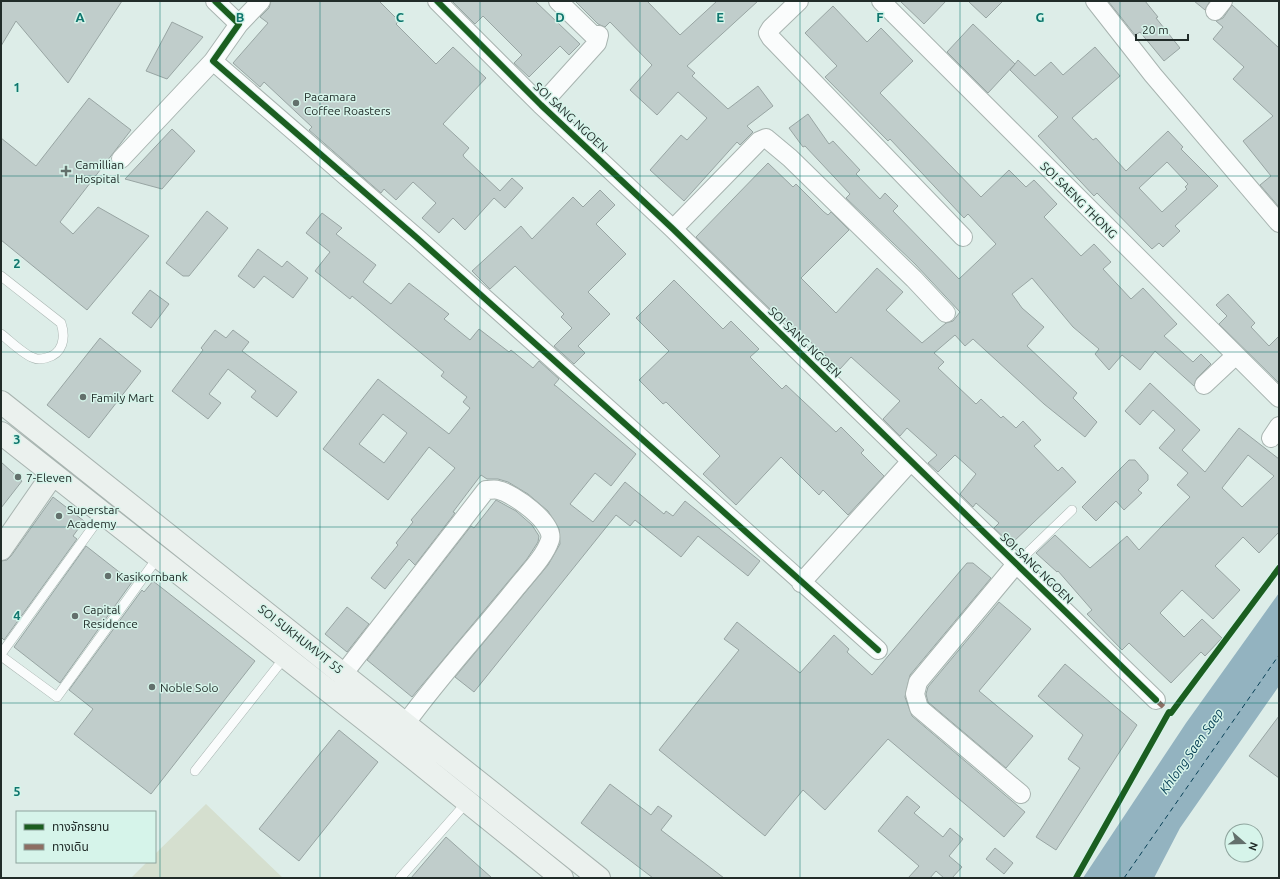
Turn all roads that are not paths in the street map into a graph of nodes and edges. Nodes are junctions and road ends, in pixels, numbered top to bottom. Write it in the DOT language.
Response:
graph roads {
  1 [pos="215,1"];
  2 [pos="261,1"];
  3 [pos="437,1"];
  4 [pos="558,1"];
  5 [pos="799,1"];
  6 [pos="881,1"];
  7 [pos="1095,1"];
  8 [pos="239,24"];
  9 [pos="213,61"];
  10 [pos="541,105"];
  11 [pos="121,159"];
  12 [pos="1279,223"];
  13 [pos="673,229"];
  14 [pos="964,238"];
  15 [pos="1,276"];
  16 [pos="946,313"];
  17 [pos="3,339"];
  18 [pos="1235,356"];
  19 [pos="1204,385"];
  20 [pos="1279,398"];
  21 [pos="1,402"];
  22 [pos="1,433"];
  23 [pos="911,461"];
  24 [pos="53,474"];
  25 [pos="1072,510"];
  26 [pos="103,513"];
  27 [pos="1,549"];
  28 [pos="158,556"];
  29 [pos="1017,563"];
  30 [pos="800,582"];
  31 [pos="878,650"];
  32 [pos="1,655"];
  33 [pos="285,657"];
  34 [pos="344,673"];
  35 [pos="1156,700"];
  36 [pos="406,723"];
  37 [pos="195,771"];
  38 [pos="1021,794"];
  39 [pos="468,802"];
  40 [pos="400,878"];
  41 [pos="562,878"];
  42 [pos="599,878"];
  1 -- 8 [label="street"];
  2 -- 8 [label="street"];
  3 -- 10 [label="street, SOI SANG NGOEN"];
  4 -- 10 [label="street"];
  5 -- 14 [label="street"];
  6 -- 18 [label="street, SOI SAENG THONG"];
  7 -- 12 [label="street"];
  8 -- 9 [label="street"];
  9 -- 11 [label="street"];
  9 -- 30 [label="street"];
  10 -- 13 [label="street, SOI SANG NGOEN"];
  13 -- 16 [label="street"];
  13 -- 23 [label="street, SOI SANG NGOEN"];
  15 -- 17 [label="lane"];
  18 -- 19 [label="street"];
  18 -- 20 [label="street, SOI SAENG THONG"];
  21 -- 34 [label="main road, SOI SUKHUMVIT 55"];
  22 -- 24 [label="main road, SOI SUKHUMVIT 55"];
  23 -- 29 [label="street, SOI SANG NGOEN"];
  23 -- 30 [label="street"];
  24 -- 26 [label="main road, SOI SUKHUMVIT 55"];
  24 -- 27 [label="main road"];
  25 -- 29 [label="lane"];
  26 -- 28 [label="main road, SOI SUKHUMVIT 55"];
  26 -- 32 [label="lane"];
  28 -- 32 [label="lane"];
  28 -- 33 [label="main road, SOI SUKHUMVIT 55"];
  29 -- 35 [label="street, SOI SANG NGOEN"];
  29 -- 38 [label="street"];
  30 -- 31 [label="street"];
  33 -- 37 [label="lane"];
  33 -- 39 [label="main road, SOI SUKHUMVIT 55"];
  34 -- 36 [label="main road, SOI SUKHUMVIT 55"];
  34 -- 36 [label="street"];
  36 -- 42 [label="main road, SOI SUKHUMVIT 55"];
  39 -- 40 [label="lane"];
  39 -- 41 [label="main road, SOI SUKHUMVIT 55"];
}
